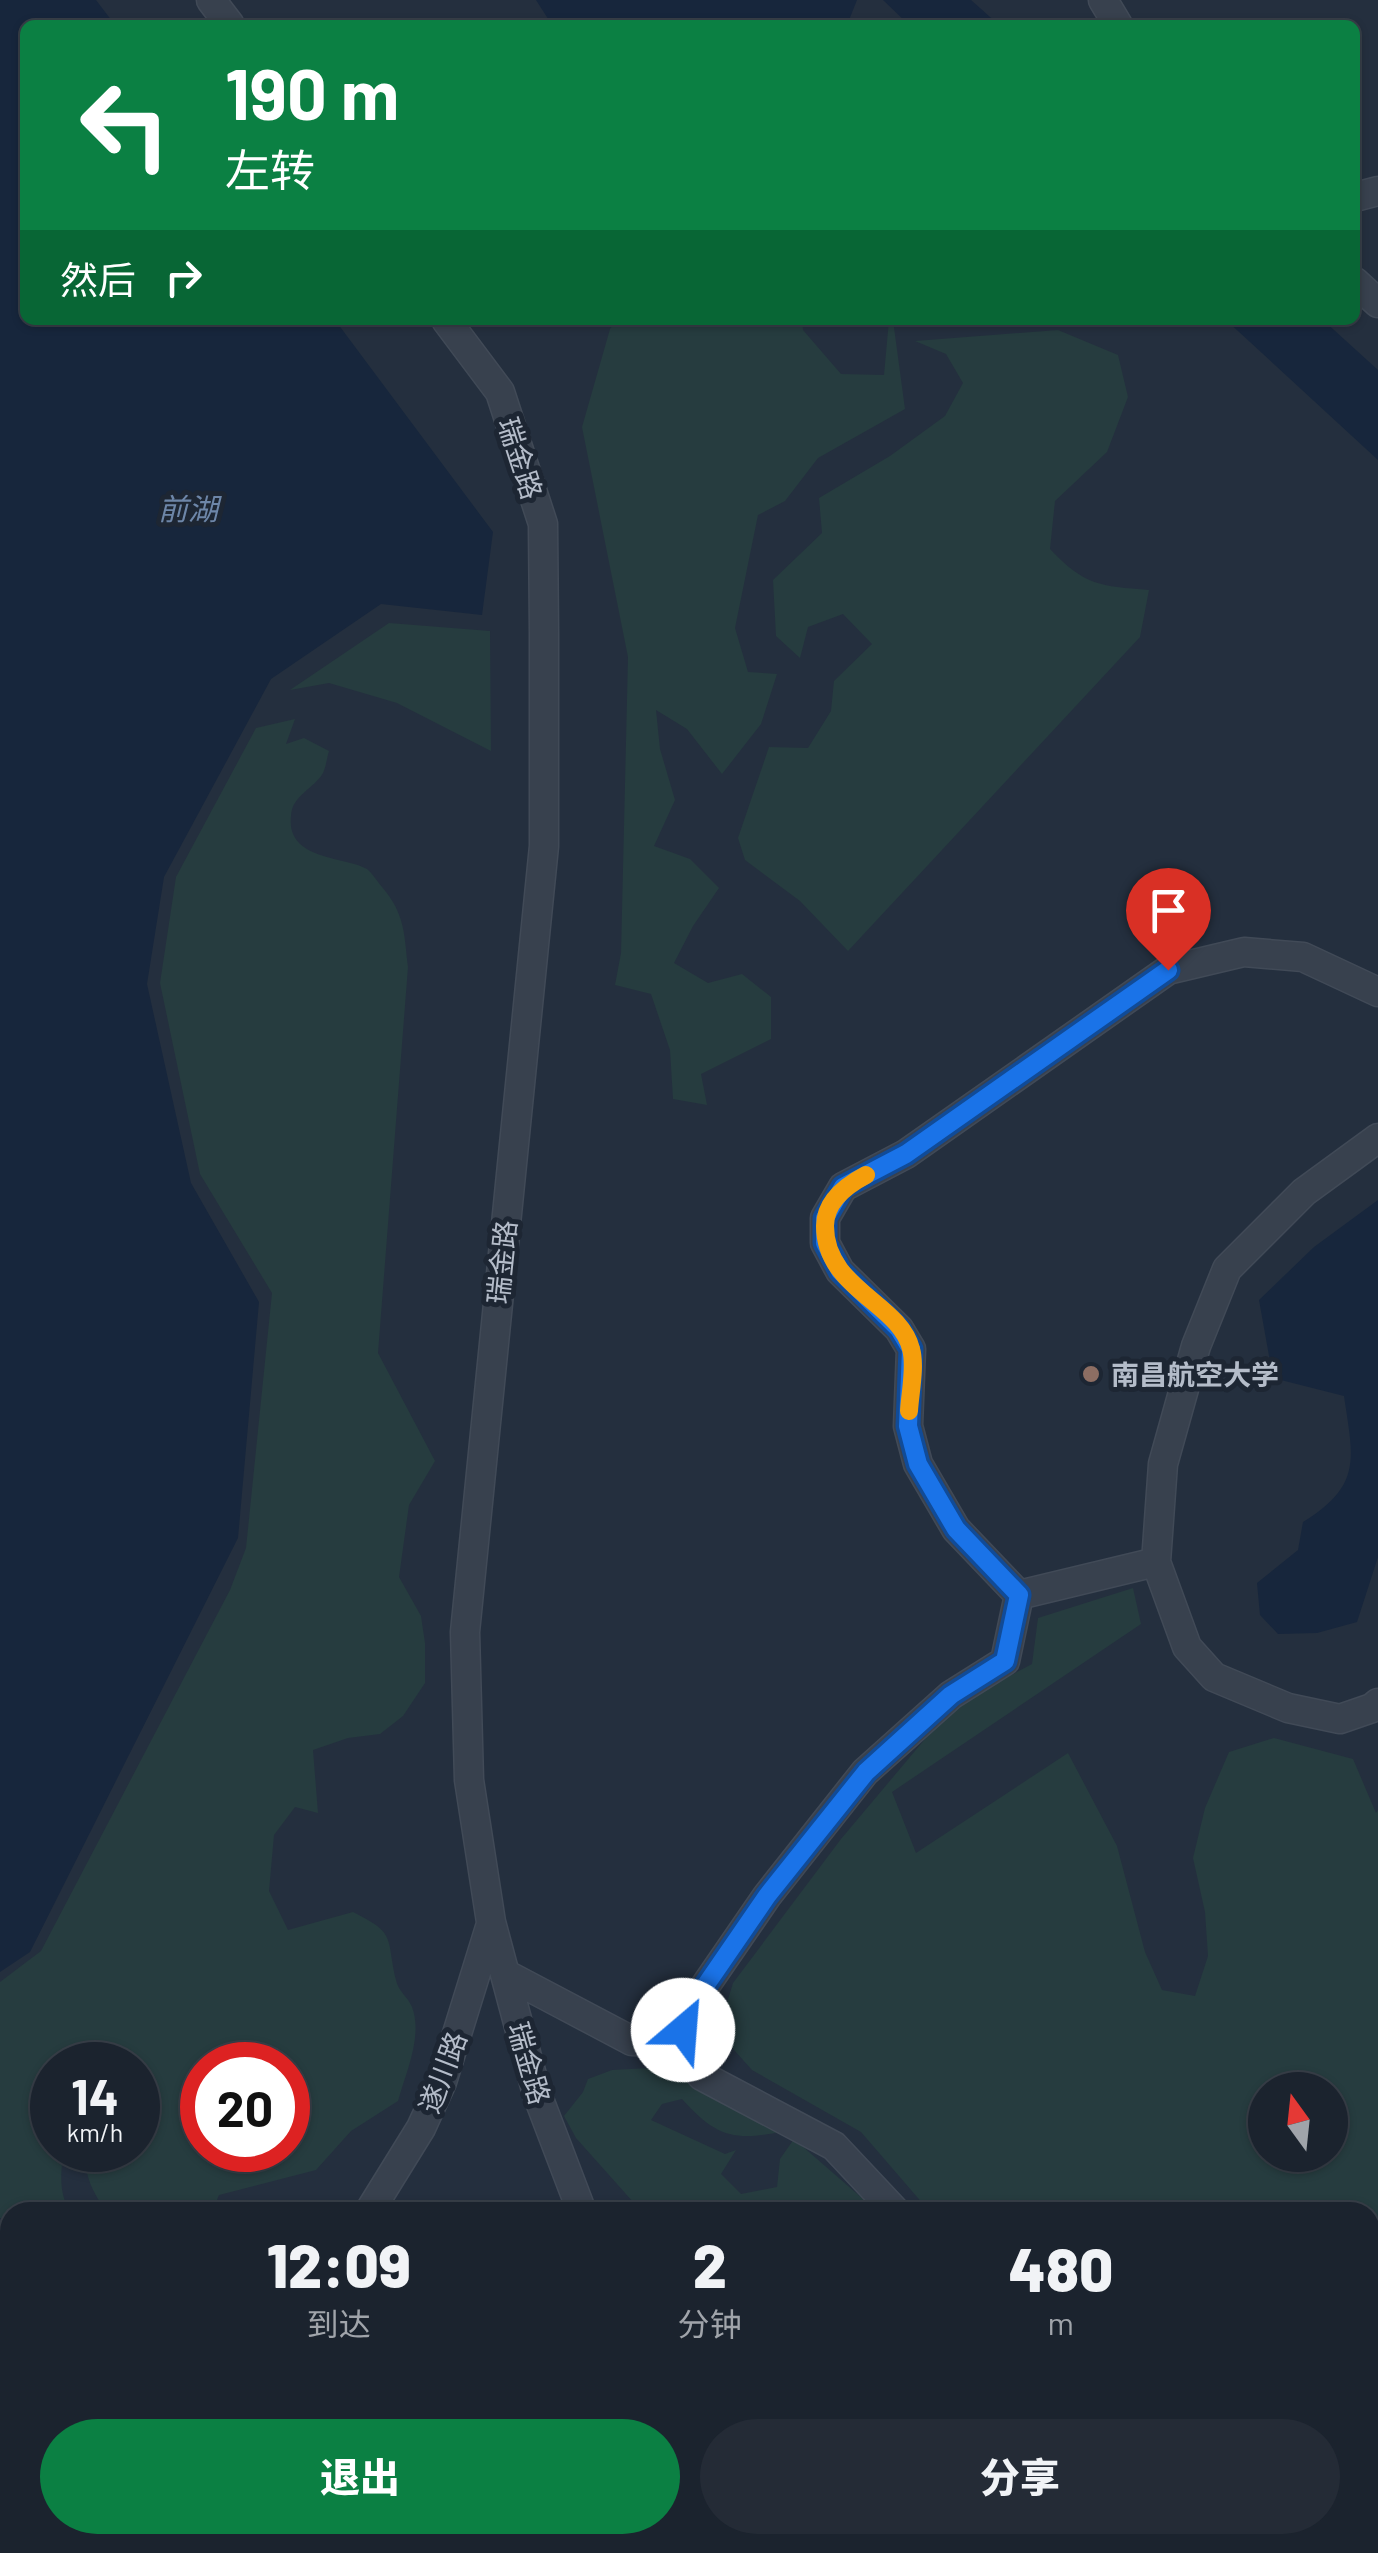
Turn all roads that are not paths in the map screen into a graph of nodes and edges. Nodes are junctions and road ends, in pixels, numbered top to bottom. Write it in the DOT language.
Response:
graph roads {
  1 [pos="211,0"];
  2 [pos="226,20"];
  3 [pos="450,325"];
  4 [pos="1378,992"];
  5 [pos="1378,1138"];
  6 [pos="1156,1562"];
  7 [pos="1019,1595"];
  8 [pos="1378,1702"];
  9 [pos="491,1922"];
  10 [pos="505,1974"];
  11 [pos="684,2042"];
  12 [pos="375,2202"];
  13 [pos="578,2202"];
  14 [pos="887,2202"];
  1 -- 2 [label="street"];
  3 -- 9 [label="street, 瑞金路"];
  4 -- 7 [label="street"];
  5 -- 6 [label="street"];
  6 -- 7 [label="street"];
  6 -- 8 [label="street"];
  7 -- 11 [label="street"];
  9 -- 10 [label="street, 瑞金路"];
  9 -- 12 [label="street, 遂川路"];
  10 -- 11 [label="street"];
  10 -- 13 [label="street, 瑞金路"];
  11 -- 14 [label="street"];
}
